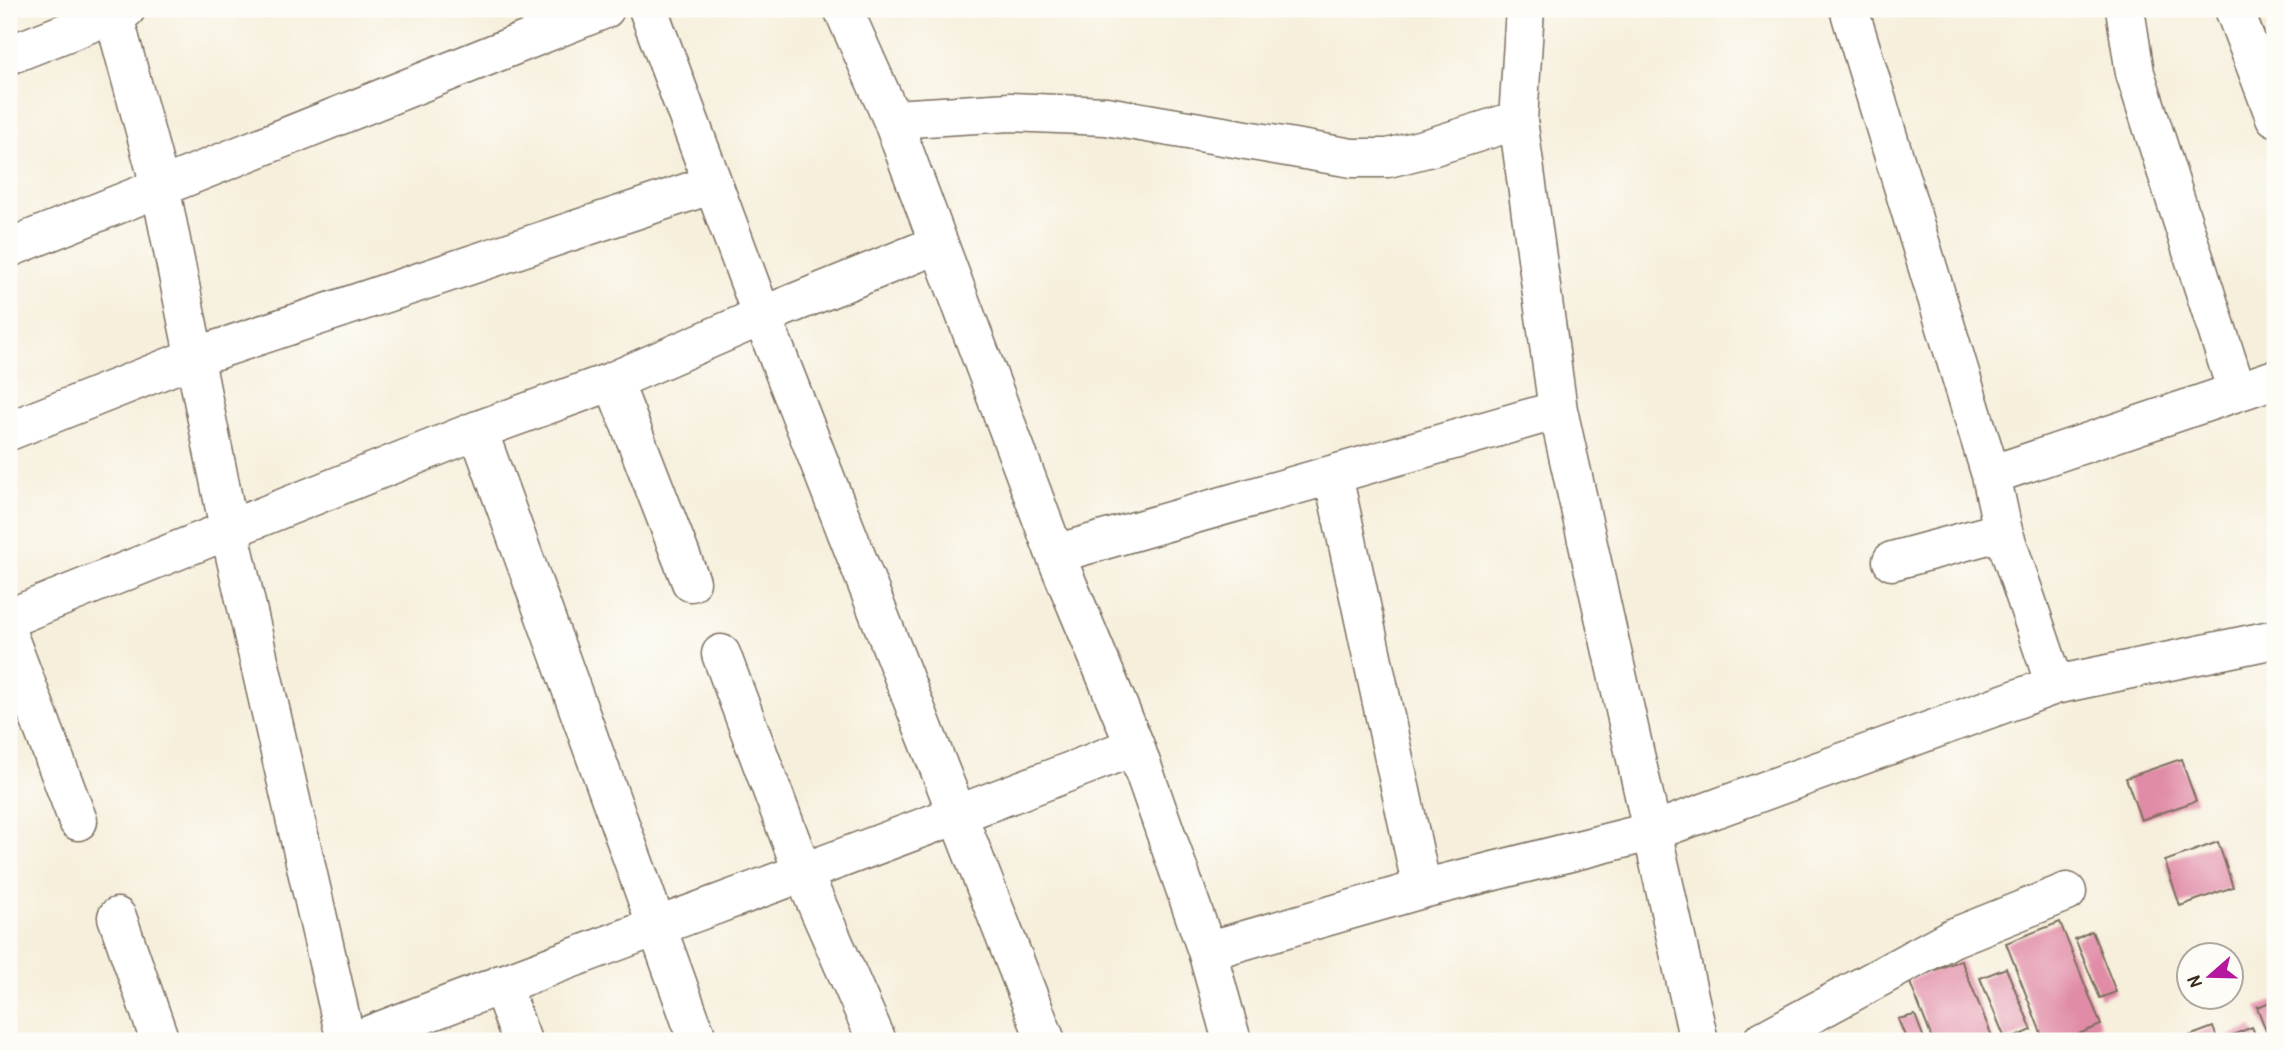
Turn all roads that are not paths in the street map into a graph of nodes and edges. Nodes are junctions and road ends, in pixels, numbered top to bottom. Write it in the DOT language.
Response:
graph roads {
  1 [pos="605,9"];
  2 [pos="648,9"];
  3 [pos="843,9"];
  4 [pos="1525,9"];
  5 [pos="1849,9"];
  6 [pos="2125,9"];
  7 [pos="2234,9"];
  8 [pos="117,10"];
  9 [pos="9,55"];
  10 [pos="2275,117"];
  11 [pos="892,119"];
  12 [pos="1518,120"];
  13 [pos="713,184"];
  14 [pos="160,186"];
  15 [pos="939,244"];
  16 [pos="9,248"];
  17 [pos="762,316"];
  18 [pos="195,357"];
  19 [pos="2275,379"];
  20 [pos="612,381"];
  21 [pos="2237,392"];
  22 [pos="1558,410"];
  23 [pos="478,430"];
  24 [pos="9,431"];
  25 [pos="1333,475"];
  26 [pos="1991,475"];
  27 [pos="229,529"];
  28 [pos="2003,531"];
  29 [pos="1055,554"];
  30 [pos="1892,561"];
  31 [pos="691,582"];
  32 [pos="9,618"];
  33 [pos="9,638"];
  34 [pos="2275,639"];
  35 [pos="721,653"];
  36 [pos="2055,685"];
  37 [pos="1135,747"];
  38 [pos="959,816"];
  39 [pos="78,821"];
  40 [pos="1654,831"];
  41 [pos="803,873"];
  42 [pos="1422,889"];
  43 [pos="2067,892"];
  44 [pos="117,917"];
  45 [pos="656,928"];
  46 [pos="1207,951"];
  47 [pos="501,984"];
  48 [pos="160,1041"];
  49 [pos="346,1041"];
  50 [pos="354,1041"];
  51 [pos="522,1041"];
  52 [pos="698,1041"];
  53 [pos="877,1041"];
  54 [pos="1046,1041"];
  55 [pos="1231,1041"];
  56 [pos="1699,1041"];
  57 [pos="1762,1041"];
  1 -- 14 [label="street"];
  2 -- 13 [label="street"];
  3 -- 11 [label="street"];
  4 -- 12 [label="street"];
  5 -- 26 [label="street"];
  6 -- 21 [label="street"];
  7 -- 10 [label="street"];
  8 -- 9 [label="street"];
  8 -- 14 [label="street"];
  11 -- 12 [label="street"];
  11 -- 15 [label="street"];
  12 -- 22 [label="street"];
  13 -- 17 [label="street"];
  13 -- 18 [label="street"];
  14 -- 16 [label="street"];
  14 -- 18 [label="street"];
  15 -- 17 [label="street"];
  15 -- 29 [label="street"];
  17 -- 20 [label="street"];
  17 -- 38 [label="street"];
  18 -- 24 [label="street"];
  18 -- 27 [label="street"];
  19 -- 21 [label="street"];
  20 -- 23 [label="street"];
  20 -- 31 [label="street"];
  21 -- 26 [label="street"];
  22 -- 25 [label="street"];
  22 -- 40 [label="street"];
  23 -- 27 [label="street"];
  23 -- 45 [label="street"];
  25 -- 29 [label="street"];
  25 -- 42 [label="street"];
  26 -- 28 [label="street"];
  27 -- 32 [label="street"];
  27 -- 49 [label="street"];
  28 -- 30 [label="street"];
  28 -- 36 [label="street"];
  29 -- 37 [label="street"];
  33 -- 39 [label="street"];
  34 -- 36 [label="street"];
  35 -- 41 [label="street"];
  36 -- 40 [label="street"];
  37 -- 38 [label="street"];
  37 -- 46 [label="street"];
  38 -- 41 [label="street"];
  38 -- 54 [label="street"];
  40 -- 42 [label="street"];
  40 -- 56 [label="street"];
  41 -- 45 [label="street"];
  41 -- 53 [label="street"];
  42 -- 46 [label="street"];
  43 -- 57 [label="street"];
  44 -- 48 [label="street"];
  45 -- 47 [label="street"];
  45 -- 52 [label="street"];
  46 -- 55 [label="street"];
  47 -- 50 [label="street"];
  47 -- 51 [label="street"];
}
